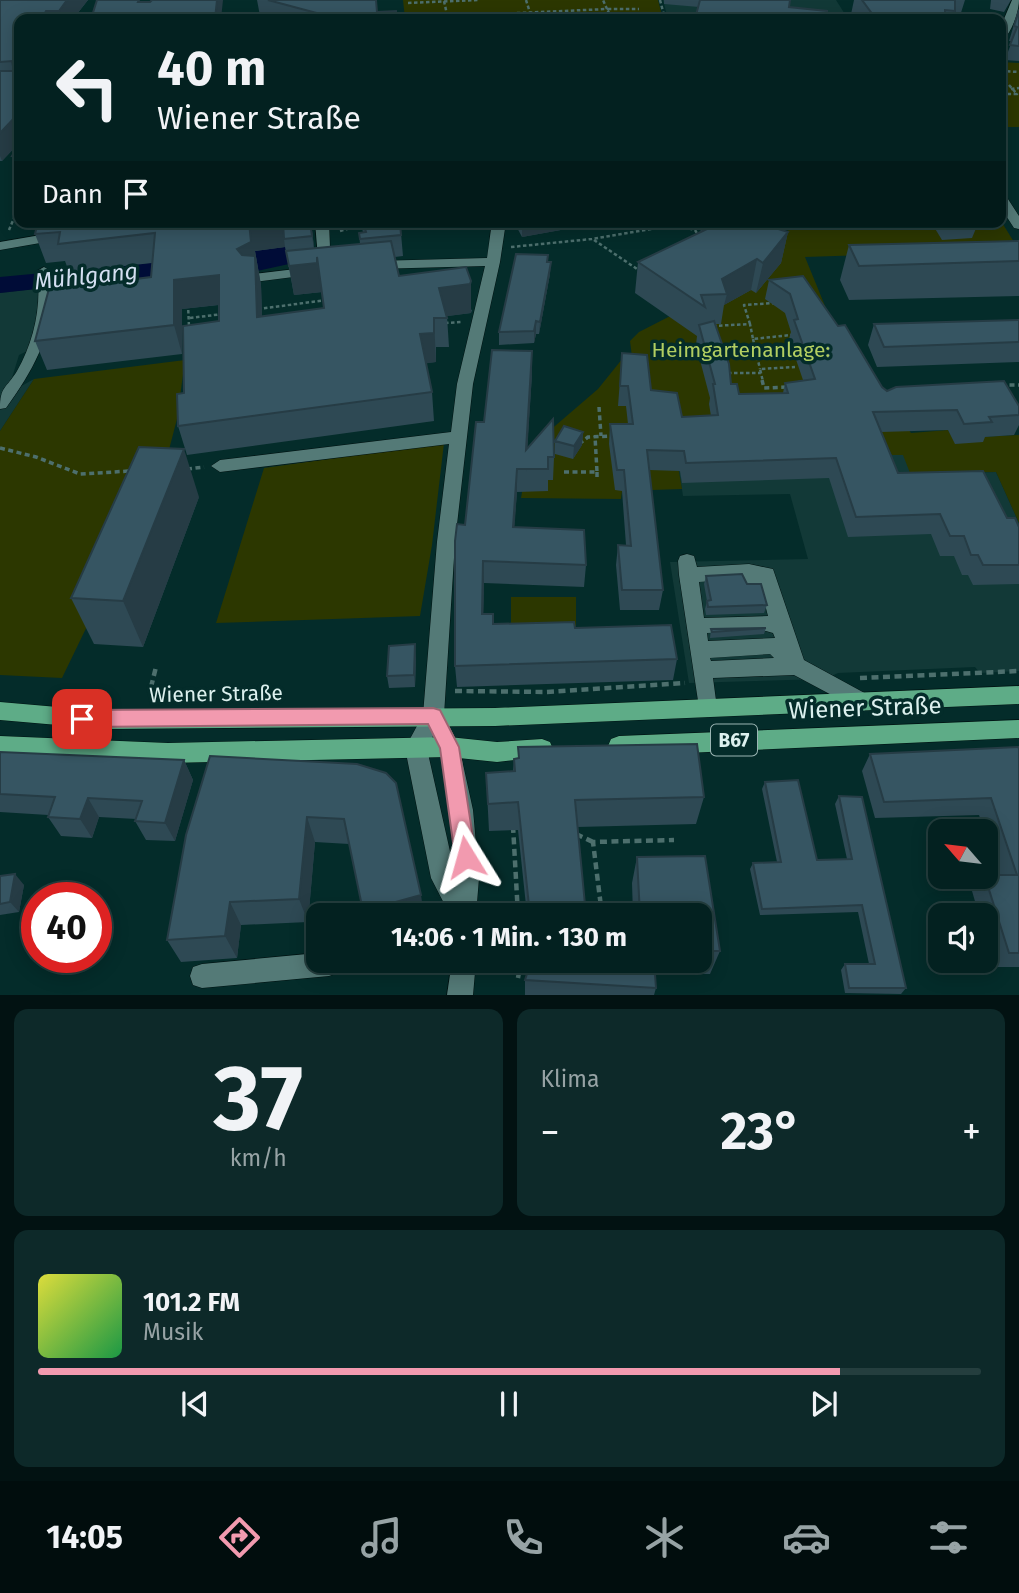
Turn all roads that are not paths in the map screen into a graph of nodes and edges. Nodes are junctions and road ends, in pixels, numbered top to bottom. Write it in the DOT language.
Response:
graph roads {
  1 [pos="1017,0"];
  2 [pos="1006,26"];
  3 [pos="1006,206"];
  4 [pos="1019,225"];
  5 [pos="498,228"];
  6 [pos="322,231"];
  7 [pos="75,233"];
  8 [pos="1,246"];
  9 [pos="494,255"];
  10 [pos="336,265"];
  11 [pos="44,271"];
  12 [pos="253,278"];
  13 [pos="3,400"];
  14 [pos="460,437"];
  15 [pos="230,469"];
  16 [pos="770,621"];
  17 [pos="695,626"];
  18 [pos="700,660"];
  19 [pos="796,666"];
  20 [pos="1019,695"];
  21 [pos="863,702"];
  22 [pos="707,708"];
  23 [pos="0,711"];
  24 [pos="433,716"];
  25 [pos="1019,729"];
  26 [pos="0,746"];
  27 [pos="449,747"];
  28 [pos="602,747"];
  29 [pos="416,748"];
  30 [pos="562,748"];
  31 [pos="215,753"];
  32 [pos="208,777"];
  33 [pos="457,903"];
  34 [pos="466,903"];
  35 [pos="306,967"];
  36 [pos="463,973"];
  37 [pos="202,976"];
  38 [pos="460,995"];
  1 -- 2 [label="street"];
  3 -- 4 [label="street"];
  5 -- 9 [label="street"];
  6 -- 10 [label="street"];
  7 -- 8 [label="street"];
  9 -- 10 [label="street"];
  9 -- 14 [label="street"];
  10 -- 12 [label="street"];
  11 -- 13 [label="street"];
  14 -- 15 [label="street"];
  14 -- 24 [label="street"];
  16 -- 17 [label="street"];
  16 -- 17 [label="street"];
  16 -- 19 [label="street"];
  17 -- 18 [label="street"];
  18 -- 19 [label="street"];
  18 -- 22 [label="street"];
  19 -- 21 [label="street"];
  20 -- 21 [label="main road, Wiener Straße / B67"];
  21 -- 22 [label="main road, Wiener Straße / B67"];
  22 -- 24 [label="main road, Wiener Straße / B67"];
  23 -- 24 [label="main road, Wiener Straße / B67"];
  24 -- 27 [label="street"];
  24 -- 29 [label="street"];
  25 -- 28 [label="main road, Wiener Straße / B67"];
  26 -- 31 [label="main road"];
  27 -- 29 [label="main road"];
  27 -- 30 [label="main road"];
  27 -- 34 [label="street"];
  29 -- 31 [label="main road"];
  29 -- 33 [label="street"];
  31 -- 32 [label="street"];
  35 -- 37 [label="street"];
  36 -- 38 [label="street"];
}
